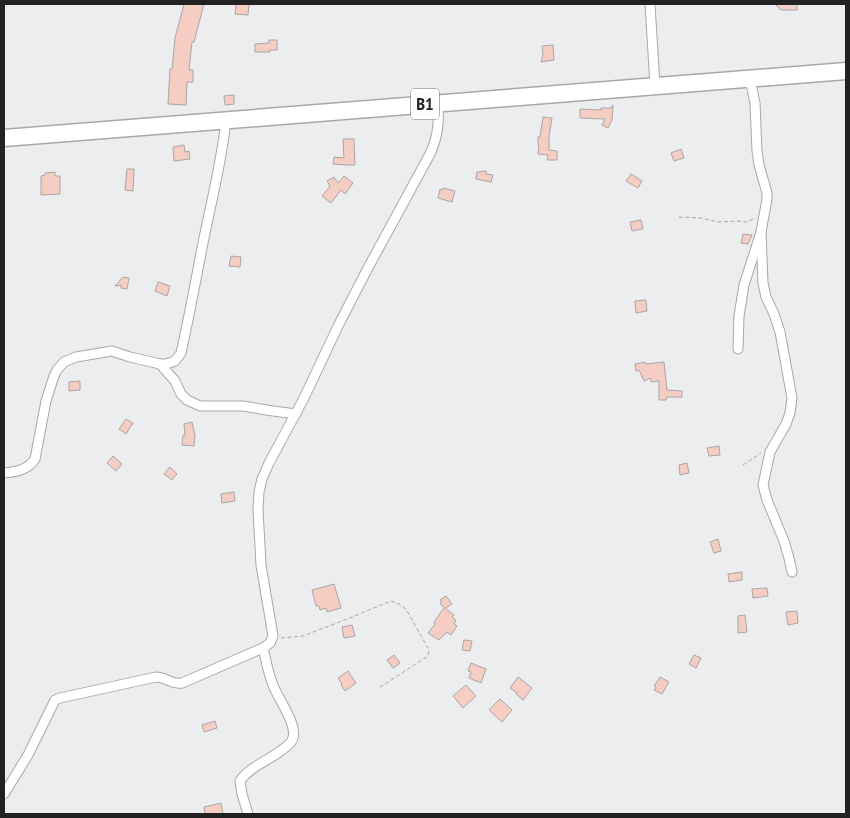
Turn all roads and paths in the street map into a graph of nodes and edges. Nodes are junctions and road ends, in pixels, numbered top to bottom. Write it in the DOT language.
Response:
graph roads {
  1 [pos="650,4"];
  2 [pos="846,71"];
  3 [pos="750,79"];
  4 [pos="655,86"];
  5 [pos="438,103"];
  6 [pos="226,120"];
  7 [pos="4,138"];
  8 [pos="764,214"];
  9 [pos="679,216"];
  10 [pos="761,232"];
  11 [pos="738,349"];
  12 [pos="179,358"];
  13 [pos="160,364"];
  14 [pos="175,381"];
  15 [pos="296,414"];
  16 [pos="774,444"];
  17 [pos="743,465"];
  18 [pos="4,473"];
  19 [pos="792,572"];
  20 [pos="273,636"];
  21 [pos="263,648"];
  22 [pos="379,688"];
  23 [pos="4,794"];
  24 [pos="248,814"];
  1 -- 4 [label="street"];
  2 -- 3 [label="highway, B1"];
  3 -- 4 [label="highway, B1"];
  3 -- 8 [label="street"];
  4 -- 5 [label="highway, B1"];
  5 -- 6 [label="highway, B1"];
  5 -- 15 [label="street"];
  6 -- 7 [label="highway, B1"];
  6 -- 12 [label="street"];
  8 -- 9 [label="path"];
  8 -- 10 [label="street"];
  10 -- 11 [label="street"];
  10 -- 16 [label="street"];
  12 -- 13 [label="street"];
  12 -- 14 [label="street"];
  13 -- 14 [label="street"];
  13 -- 18 [label="street"];
  14 -- 15 [label="street"];
  15 -- 20 [label="street"];
  16 -- 17 [label="path"];
  16 -- 19 [label="street"];
  20 -- 21 [label="street"];
  20 -- 22 [label="path"];
  21 -- 23 [label="street"];
  21 -- 24 [label="street"];
}
